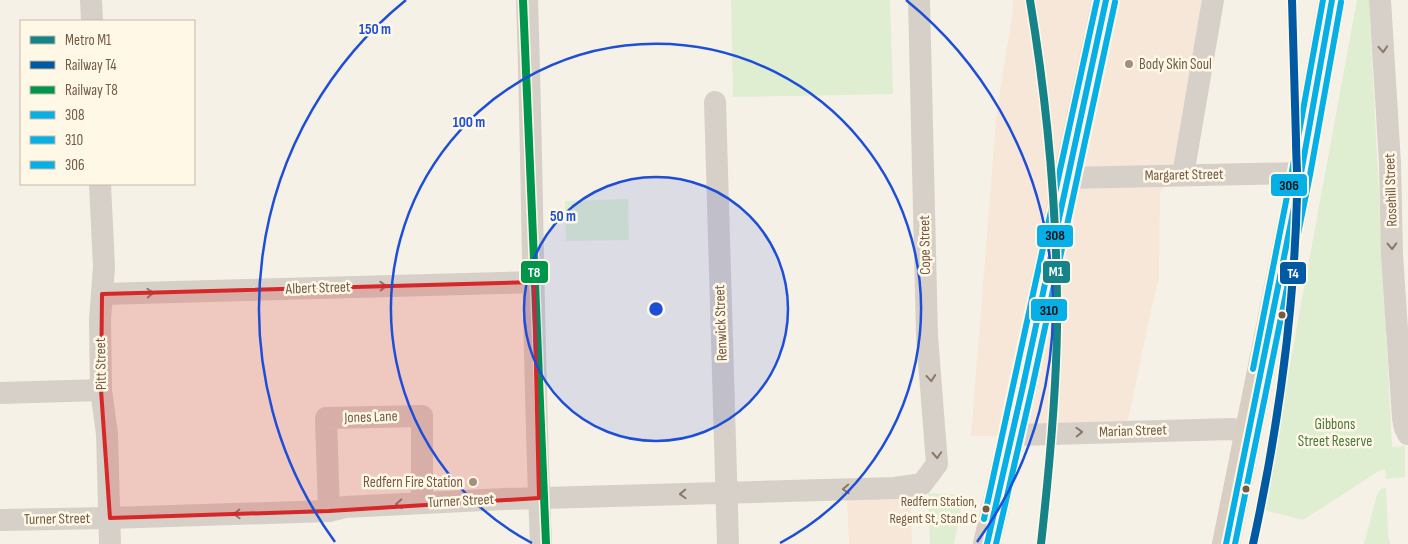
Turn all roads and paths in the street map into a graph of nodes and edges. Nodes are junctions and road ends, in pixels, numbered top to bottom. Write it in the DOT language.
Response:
graph roads {
  1 [pos="91,0"];
  2 [pos="527,0"];
  3 [pos="919,0"];
  4 [pos="1106,0"];
  5 [pos="1213,0"];
  6 [pos="1332,0"];
  7 [pos="1380,0"];
  8 [pos="92,20"];
  9 [pos="714,102"];
  10 [pos="1301,174"];
  11 [pos="1183,175"];
  12 [pos="1067,178"];
  13 [pos="100,185"];
  14 [pos="534,282"];
  15 [pos="102,294"];
  16 [pos="101,390"];
  17 [pos="0,393"];
  18 [pos="1012,434"];
  19 [pos="1408,434"];
  20 [pos="1248,443"];
  21 [pos="922,484"];
  22 [pos="726,493"];
  23 [pos="539,498"];
  24 [pos="422,503"];
  25 [pos="329,511"];
  26 [pos="110,518"];
  27 [pos="0,520"];
  28 [pos="110,544"];
  29 [pos="541,544"];
  30 [pos="728,544"];
  31 [pos="987,544"];
  32 [pos="1226,544"];
  1 -- 8 [label="street"];
  2 -- 14 [label="street"];
  3 -- 21 [label="street, Cope Street, one-way"];
  4 -- 12 [label="main road"];
  5 -- 11 [label="street"];
  6 -- 10 [label="main road"];
  7 -- 19 [label="street, Rosehill Street, one-way"];
  9 -- 22 [label="street, Renwick Street"];
  10 -- 11 [label="street, Margaret Street"];
  10 -- 20 [label="main road"];
  11 -- 12 [label="street, Margaret Street"];
  12 -- 18 [label="main road"];
  13 -- 15 [label="street, Pitt Street"];
  15 -- 14 [label="street, Albert Street, one-way"];
  14 -- 23 [label="street"];
  15 -- 16 [label="street, Pitt Street"];
  16 -- 17 [label="street"];
  16 -- 26 [label="street, Pitt Street"];
  18 -- 20 [label="street, Marian Street, one-way"];
  18 -- 31 [label="main road"];
  20 -- 32 [label="main road"];
  21 -- 22 [label="street, Turner Street, one-way"];
  22 -- 23 [label="street, Turner Street, one-way"];
  22 -- 30 [label="street, Renwick Street"];
  23 -- 24 [label="street, Turner Street"];
  23 -- 29 [label="street"];
  24 -- 25 [label="street, Turner Street, one-way"];
  24 -- 25 [label="street, Jones Lane"];
  25 -- 26 [label="street, Turner Street, one-way"];
  26 -- 27 [label="street, Turner Street"];
  26 -- 28 [label="street, Pitt Street"];
}
